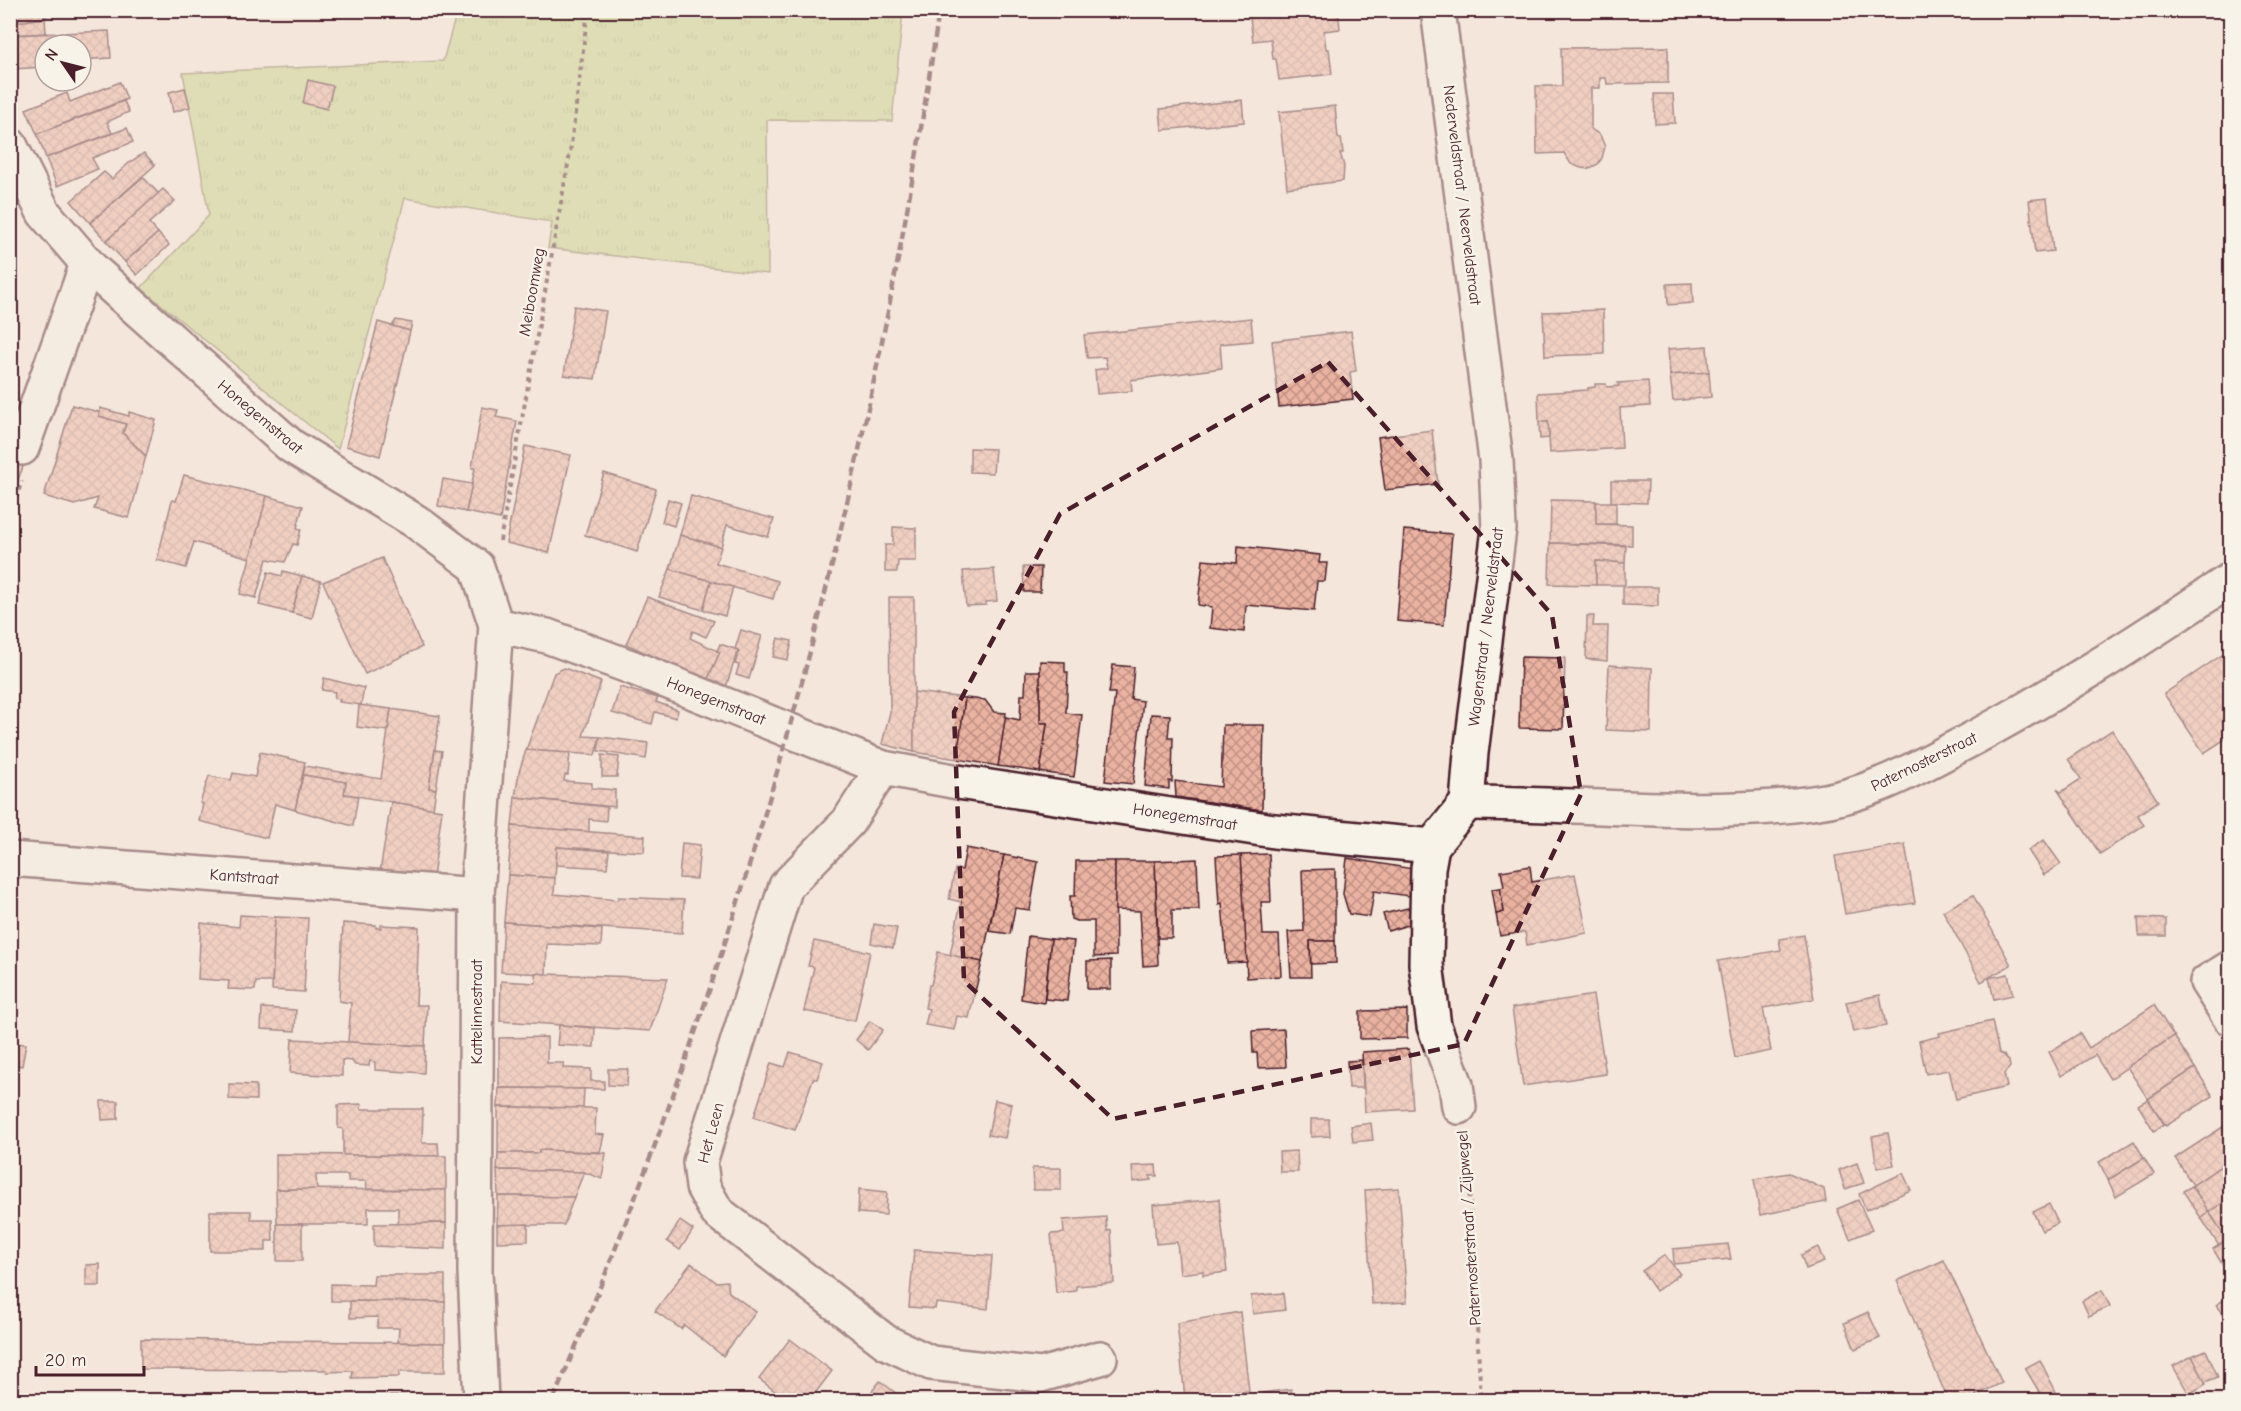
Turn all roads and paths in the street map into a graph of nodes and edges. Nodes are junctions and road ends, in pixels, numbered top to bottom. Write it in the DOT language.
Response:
graph roads {
  1 [pos="588,10"];
  2 [pos="1438,10"];
  3 [pos="10,145"];
  4 [pos="87,264"];
  5 [pos="1486,379"];
  6 [pos="22,448"];
  7 [pos="477,567"];
  8 [pos="2230,580"];
  9 [pos="496,625"];
  10 [pos="883,768"];
  11 [pos="1467,803"];
  12 [pos="1432,846"];
  13 [pos="10,859"];
  14 [pos="477,895"];
  15 [pos="2230,968"];
  16 [pos="2230,1017"];
  17 [pos="1459,1107"];
  18 [pos="1100,1358"];
  19 [pos="481,1401"];
  20 [pos="1481,1401"];
  1 -- 7 [label="path, Meiboomweg"];
  2 -- 5 [label="street, Nederveldstraat / Neerveldstraat"];
  3 -- 4 [label="street, Honegemstraat"];
  4 -- 6 [label="street"];
  4 -- 7 [label="street, Honegemstraat"];
  5 -- 11 [label="street, Wagenstraat / Neerveldstraat"];
  7 -- 9 [label="street"];
  8 -- 11 [label="street, Paternosterstraat"];
  9 -- 10 [label="street, Honegemstraat"];
  9 -- 14 [label="street, Kattelinnestraat"];
  10 -- 12 [label="street, Honegemstraat"];
  10 -- 18 [label="street, Het Leen"];
  11 -- 12 [label="street"];
  12 -- 17 [label="street, Paternosterstraat / Zijpwegel"];
  13 -- 14 [label="street, Kantstraat"];
  14 -- 19 [label="street, Kattelinnestraat"];
  15 -- 16 [label="street"];
  17 -- 20 [label="path, Paternosterstraat / Zijpwegel"];
}
